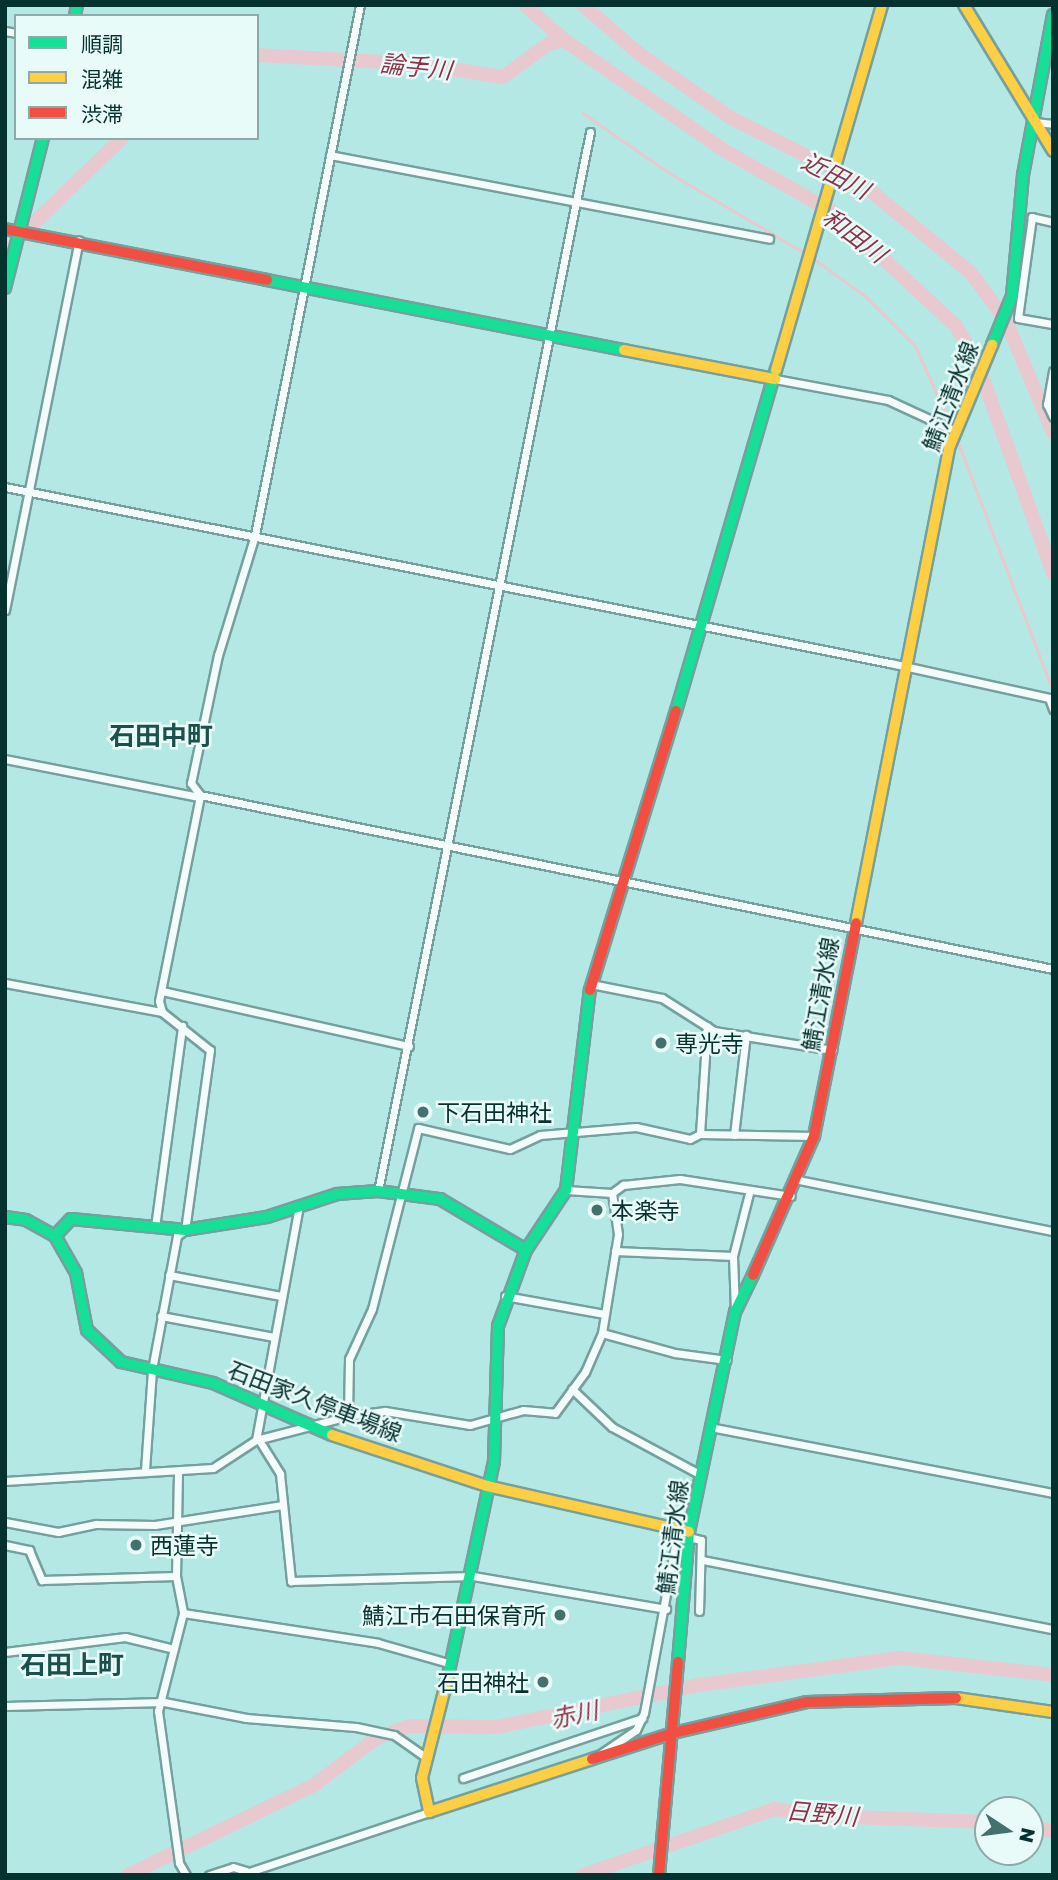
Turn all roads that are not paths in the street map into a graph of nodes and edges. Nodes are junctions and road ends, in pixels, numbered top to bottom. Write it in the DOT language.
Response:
graph roads {
  1 [pos="349,5"];
  2 [pos="882,5"];
  3 [pos="964,5"];
  4 [pos="360,6"];
  5 [pos="1053,15"];
  6 [pos="1050,48"];
  7 [pos="1034,120"];
  8 [pos="1053,124"];
  9 [pos="590,132"];
  10 [pos="42,140"];
  11 [pos="1053,151"];
  12 [pos="330,155"];
  13 [pos="576,204"];
  14 [pos="1053,222"];
  15 [pos="5,229"];
  16 [pos="19,232"];
  17 [pos="769,239"];
  18 [pos="79,240"];
  19 [pos="304,284"];
  20 [pos="5,288"];
  21 [pos="1053,324"];
  22 [pos="549,335"];
  23 [pos="1053,371"];
  24 [pos="775,379"];
  25 [pos="1053,417"];
  26 [pos="955,431"];
  27 [pos="5,487"];
  28 [pos="28,492"];
  29 [pos="255,535"];
  30 [pos="500,589"];
  31 [pos="5,610"];
  32 [pos="702,628"];
  33 [pos="906,669"];
  34 [pos="1053,709"];
  35 [pos="5,759"];
  36 [pos="200,796"];
  37 [pos="451,848"];
  38 [pos="626,883"];
  39 [pos="852,928"];
  40 [pos="1053,969"];
  41 [pos="5,983"];
  42 [pos="591,984"];
  43 [pos="162,991"];
  44 [pos="162,1012"];
  45 [pos="707,1026"];
  46 [pos="182,1027"];
  47 [pos="746,1035"];
  48 [pos="409,1046"];
  49 [pos="832,1050"];
  50 [pos="575,1132"];
  51 [pos="700,1133"];
  52 [pos="734,1135"];
  53 [pos="814,1136"];
  54 [pos="799,1180"];
  55 [pos="378,1191"];
  56 [pos="566,1191"];
  57 [pos="612,1193"];
  58 [pos="749,1193"];
  59 [pos="400,1194"];
  60 [pos="791,1196"];
  61 [pos="299,1206"];
  62 [pos="5,1217"];
  63 [pos="155,1227"];
  64 [pos="185,1230"];
  65 [pos="1053,1231"];
  66 [pos="55,1236"];
  67 [pos="526,1250"];
  68 [pos="615,1251"];
  69 [pos="733,1256"];
  70 [pos="169,1275"];
  71 [pos="281,1296"];
  72 [pos="505,1296"];
  73 [pos="735,1312"];
  74 [pos="604,1314"];
  75 [pos="161,1316"];
  76 [pos="602,1332"];
  77 [pos="274,1337"];
  78 [pos="727,1360"];
  79 [pos="152,1370"];
  80 [pos="572,1389"];
  81 [pos="261,1402"];
  82 [pos="348,1416"];
  83 [pos="494,1420"];
  84 [pos="310,1427"];
  85 [pos="710,1427"];
  86 [pos="257,1440"];
  87 [pos="145,1469"];
  88 [pos="178,1473"];
  89 [pos="701,1475"];
  90 [pos="5,1481"];
  91 [pos="487,1486"];
  92 [pos="1053,1493"];
  93 [pos="282,1505"];
  94 [pos="179,1521"];
  95 [pos="5,1522"];
  96 [pos="685,1533"];
  97 [pos="5,1545"];
  98 [pos="703,1560"];
  99 [pos="176,1576"];
  100 [pos="472,1576"];
  101 [pos="666,1609"];
  102 [pos="699,1611"];
  103 [pos="183,1613"];
  104 [pos="1053,1629"];
  105 [pos="174,1649"];
  106 [pos="5,1653"];
  107 [pos="447,1663"];
  108 [pos="164,1702"];
  109 [pos="5,1706"];
  110 [pos="1051,1709"];
  111 [pos="642,1718"];
  112 [pos="673,1733"];
  113 [pos="426,1757"];
  114 [pos="587,1763"];
  115 [pos="463,1778"];
  116 [pos="429,1812"];
  117 [pos="244,1873"];
  118 [pos="186,1875"];
  119 [pos="209,1875"];
  120 [pos="659,1875"];
  1 -- 4 [label="street"];
  2 -- 24 [label="main road"];
  3 -- 7 [label="main road"];
  4 -- 12 [label="street"];
  5 -- 6 [label="main road, 鯖江清水線"];
  6 -- 7 [label="main road, 鯖江清水線"];
  7 -- 8 [label="street"];
  7 -- 11 [label="main road"];
  7 -- 26 [label="main road, 鯖江清水線"];
  9 -- 13 [label="street"];
  10 -- 16 [label="main road"];
  12 -- 13 [label="street"];
  12 -- 19 [label="street"];
  13 -- 17 [label="street"];
  13 -- 22 [label="street"];
  14 -- 21 [label="street"];
  15 -- 16 [label="main road"];
  16 -- 18 [label="main road"];
  16 -- 20 [label="main road"];
  18 -- 19 [label="main road"];
  18 -- 28 [label="street"];
  19 -- 22 [label="main road"];
  19 -- 29 [label="street"];
  22 -- 24 [label="main road"];
  22 -- 30 [label="street"];
  23 -- 25 [label="street"];
  24 -- 26 [label="street"];
  24 -- 32 [label="main road"];
  26 -- 33 [label="main road, 鯖江清水線"];
  27 -- 28 [label="street"];
  28 -- 29 [label="street"];
  28 -- 31 [label="street"];
  29 -- 30 [label="street"];
  29 -- 36 [label="street"];
  30 -- 32 [label="street"];
  30 -- 37 [label="street"];
  32 -- 33 [label="street"];
  32 -- 38 [label="main road"];
  33 -- 34 [label="street"];
  33 -- 39 [label="main road, 鯖江清水線"];
  35 -- 36 [label="street"];
  36 -- 37 [label="street"];
  36 -- 43 [label="street"];
  37 -- 38 [label="street"];
  37 -- 48 [label="street"];
  38 -- 39 [label="street"];
  38 -- 42 [label="main road"];
  39 -- 40 [label="street"];
  39 -- 49 [label="main road, 鯖江清水線"];
  41 -- 44 [label="street"];
  42 -- 45 [label="street"];
  42 -- 50 [label="main road"];
  43 -- 44 [label="street"];
  43 -- 48 [label="street"];
  44 -- 46 [label="street"];
  45 -- 47 [label="street"];
  45 -- 51 [label="street"];
  46 -- 63 [label="street"];
  46 -- 64 [label="street"];
  47 -- 49 [label="street"];
  47 -- 52 [label="street"];
  48 -- 55 [label="street"];
  49 -- 53 [label="main road, 鯖江清水線"];
  50 -- 51 [label="street"];
  50 -- 56 [label="main road"];
  50 -- 59 [label="street"];
  51 -- 52 [label="street"];
  52 -- 53 [label="street"];
  53 -- 54 [label="main road, 鯖江清水線"];
  54 -- 60 [label="main road, 鯖江清水線"];
  54 -- 65 [label="street"];
  55 -- 59 [label="main road"];
  55 -- 61 [label="main road"];
  56 -- 57 [label="street"];
  56 -- 67 [label="main road"];
  57 -- 58 [label="street"];
  57 -- 68 [label="street"];
  58 -- 60 [label="street"];
  58 -- 69 [label="street"];
  59 -- 67 [label="main road"];
  59 -- 82 [label="street"];
  60 -- 73 [label="main road, 鯖江清水線"];
  61 -- 64 [label="main road"];
  61 -- 71 [label="street"];
  62 -- 66 [label="main road"];
  63 -- 64 [label="main road"];
  63 -- 66 [label="main road"];
  64 -- 70 [label="street"];
  66 -- 79 [label="main road, 石田家久停車場線"];
  67 -- 72 [label="main road"];
  68 -- 69 [label="street"];
  68 -- 74 [label="street"];
  69 -- 73 [label="street"];
  70 -- 71 [label="street"];
  70 -- 75 [label="street"];
  71 -- 77 [label="street"];
  72 -- 74 [label="street"];
  72 -- 83 [label="main road"];
  73 -- 78 [label="main road, 鯖江清水線"];
  74 -- 76 [label="street"];
  75 -- 77 [label="street"];
  75 -- 79 [label="street"];
  76 -- 78 [label="street"];
  76 -- 80 [label="street"];
  77 -- 81 [label="street"];
  78 -- 85 [label="main road, 鯖江清水線"];
  79 -- 81 [label="main road, 石田家久停車場線"];
  79 -- 87 [label="street"];
  80 -- 83 [label="street"];
  80 -- 89 [label="street"];
  81 -- 84 [label="main road, 石田家久停車場線"];
  81 -- 86 [label="street"];
  82 -- 83 [label="street"];
  82 -- 84 [label="street"];
  83 -- 91 [label="main road"];
  84 -- 86 [label="street"];
  84 -- 91 [label="main road, 石田家久停車場線"];
  85 -- 89 [label="main road, 鯖江清水線"];
  85 -- 92 [label="street"];
  86 -- 88 [label="street"];
  86 -- 93 [label="street"];
  87 -- 88 [label="street"];
  87 -- 90 [label="street"];
  88 -- 94 [label="street"];
  89 -- 96 [label="main road, 鯖江清水線"];
  91 -- 96 [label="main road, 石田家久停車場線"];
  91 -- 100 [label="main road"];
  93 -- 94 [label="street"];
  93 -- 100 [label="street"];
  94 -- 95 [label="street"];
  94 -- 99 [label="street"];
  96 -- 98 [label="street"];
  96 -- 101 [label="street"];
  96 -- 112 [label="main road, 鯖江清水線"];
  97 -- 99 [label="street"];
  98 -- 102 [label="street"];
  98 -- 104 [label="street"];
  99 -- 103 [label="street"];
  100 -- 101 [label="street"];
  100 -- 107 [label="main road"];
  101 -- 111 [label="street"];
  103 -- 105 [label="street"];
  103 -- 107 [label="street"];
  105 -- 106 [label="street"];
  105 -- 108 [label="street"];
  107 -- 113 [label="main road"];
  108 -- 109 [label="street"];
  108 -- 113 [label="street"];
  108 -- 118 [label="street"];
  110 -- 112 [label="main road"];
  111 -- 114 [label="street"];
  111 -- 115 [label="street"];
  112 -- 114 [label="main road"];
  112 -- 120 [label="main road, 鯖江清水線"];
  113 -- 116 [label="main road"];
  114 -- 116 [label="main road"];
  116 -- 117 [label="street"];
  117 -- 119 [label="street"];
}
